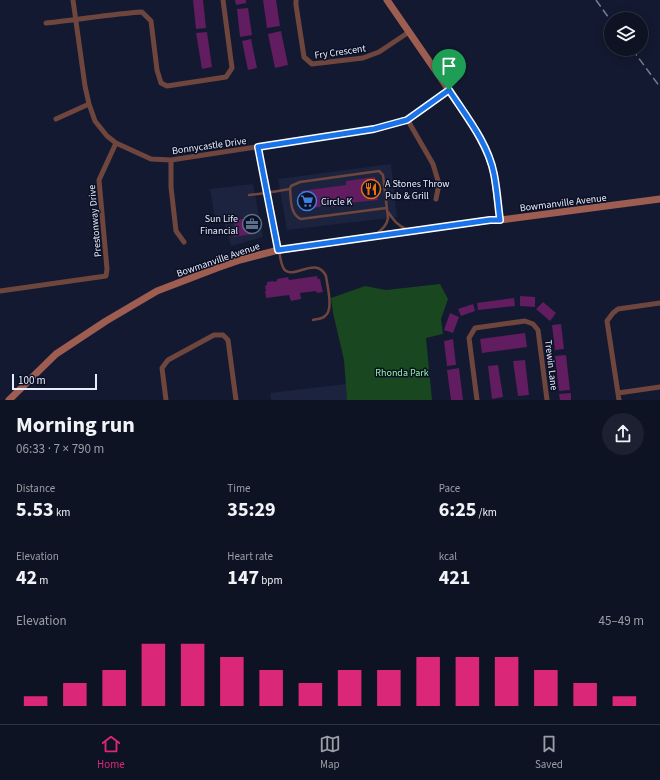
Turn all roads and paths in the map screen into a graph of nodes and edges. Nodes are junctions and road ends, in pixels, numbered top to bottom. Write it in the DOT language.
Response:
graph roads {
  1 [pos="73,0"];
  2 [pos="223,0"];
  3 [pos="296,0"];
  4 [pos="387,0"];
  5 [pos="76,20"];
  6 [pos="46,23"];
  7 [pos="409,32"];
  8 [pos="449,90"];
  9 [pos="89,104"];
  10 [pos="56,119"];
  11 [pos="407,120"];
  12 [pos="116,143"];
  13 [pos="258,147"];
  14 [pos="171,160"];
  15 [pos="290,189"];
  16 [pos="266,193"];
  17 [pos="249,195"];
  18 [pos="436,199"];
  19 [pos="660,199"];
  20 [pos="387,210"];
  21 [pos="500,220"];
  22 [pos="414,231"];
  23 [pos="370,237"];
  24 [pos="184,242"];
  25 [pos="278,250"];
  26 [pos="0,291"];
  27 [pos="660,303"];
  28 [pos="313,320"];
  29 [pos="660,387"];
  30 [pos="618,393"];
  31 [pos="10,400"];
  32 [pos="166,400"];
  33 [pos="236,400"];
  34 [pos="477,400"];
  35 [pos="547,400"];
  36 [pos="619,400"];
  1 -- 5 [label="street, Bonnycastle Drive"];
  2 -- 5 [label="street"];
  3 -- 7 [label="street, Fry Crescent"];
  4 -- 7 [label="main road"];
  5 -- 6 [label="street"];
  5 -- 9 [label="street, Bonnycastle Drive"];
  7 -- 8 [label="main road"];
  8 -- 11 [label="street, Bonnycastle Drive"];
  8 -- 21 [label="main road"];
  9 -- 10 [label="street"];
  9 -- 12 [label="street, Bonnycastle Drive"];
  11 -- 13 [label="street, Bonnycastle Drive"];
  11 -- 18 [label="street"];
  12 -- 14 [label="street, Bonnycastle Drive"];
  12 -- 26 [label="street, Prestonway Drive"];
  13 -- 14 [label="street, Bonnycastle Drive"];
  13 -- 16 [label="street"];
  14 -- 24 [label="street"];
  15 -- 16 [label="lane"];
  15 -- 20 [label="lane"];
  15 -- 20 [label="lane"];
  16 -- 17 [label="lane"];
  16 -- 25 [label="street"];
  19 -- 21 [label="main road, Bowmanville Avenue"];
  20 -- 22 [label="lane"];
  20 -- 23 [label="lane"];
  21 -- 22 [label="main road, Bowmanville Avenue"];
  22 -- 23 [label="main road, Bowmanville Avenue"];
  23 -- 25 [label="main road, Bowmanville Avenue"];
  25 -- 28 [label="lane"];
  25 -- 31 [label="main road, Bowmanville Avenue"];
  27 -- 30 [label="street"];
  29 -- 30 [label="street"];
  30 -- 36 [label="street"];
  32 -- 33 [label="street"];
  34 -- 35 [label="street, Trewin Lane"];
}
